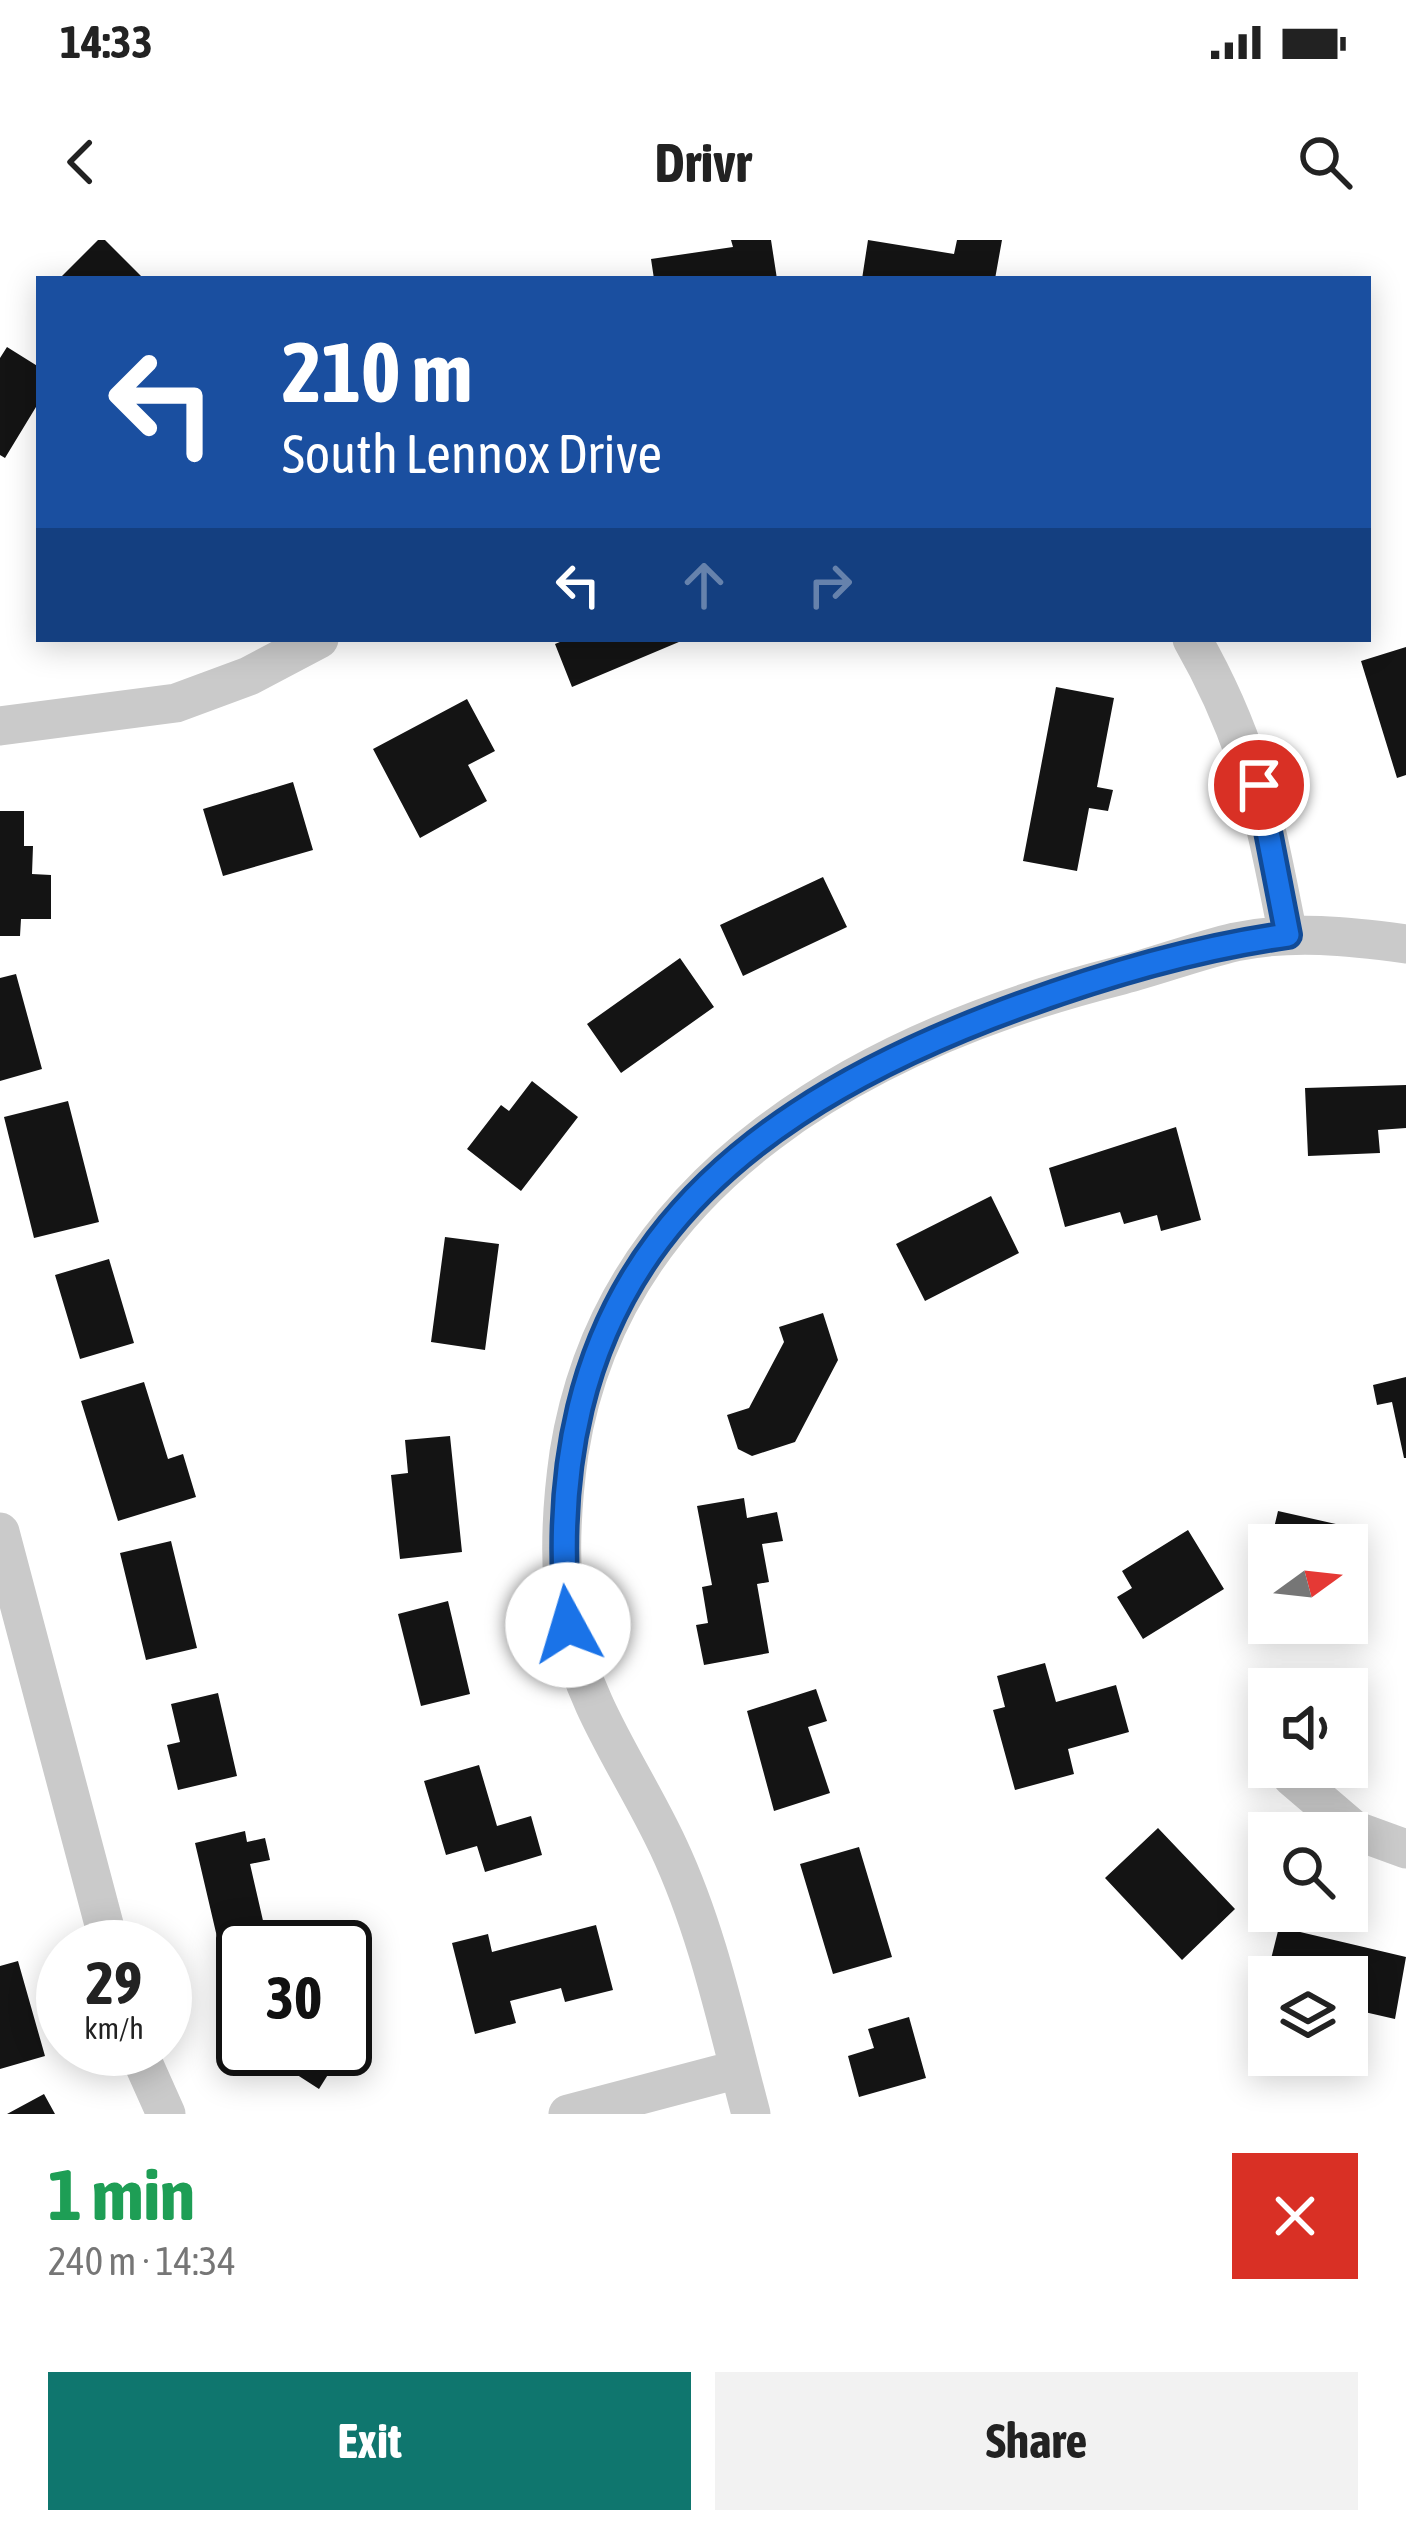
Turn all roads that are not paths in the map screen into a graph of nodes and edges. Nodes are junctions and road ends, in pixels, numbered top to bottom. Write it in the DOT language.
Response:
graph roads {
  1 [pos="313,642"];
  2 [pos="1194,642"];
  3 [pos="0,726"];
  4 [pos="1288,935"];
  5 [pos="1406,944"];
  6 [pos="0,1532"];
  7 [pos="1305,1788"];
  8 [pos="1406,1849"];
  9 [pos="103,1920"];
  10 [pos="739,2069"];
  11 [pos="149,2076"];
  12 [pos="166,2114"];
  13 [pos="568,2114"];
  14 [pos="751,2114"];
  1 -- 3 [label="street"];
  2 -- 4 [label="street"];
  4 -- 5 [label="street"];
  4 -- 10 [label="street"];
  6 -- 9 [label="street"];
  7 -- 8 [label="street"];
  10 -- 13 [label="street"];
  10 -- 14 [label="street"];
  11 -- 12 [label="street"];
}
